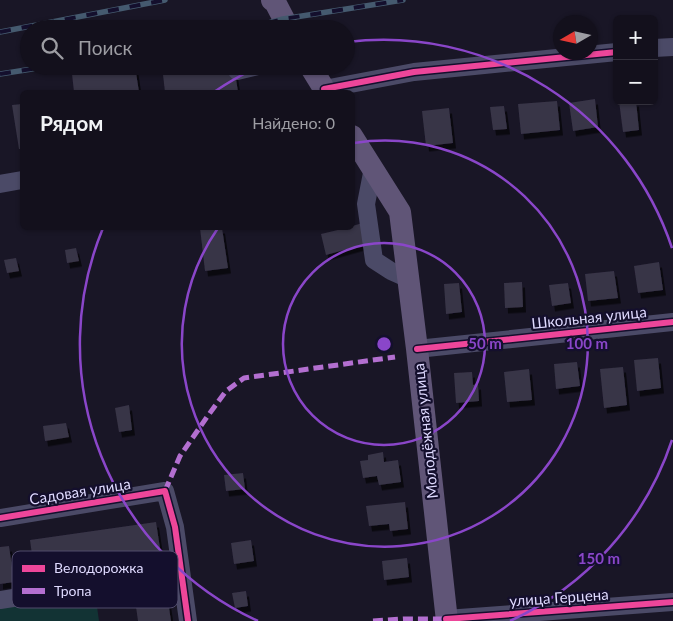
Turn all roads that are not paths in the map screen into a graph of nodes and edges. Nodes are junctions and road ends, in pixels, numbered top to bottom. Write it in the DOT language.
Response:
graph roads {
  1 [pos="272,0"];
  2 [pos="284,20"];
  3 [pos="673,47"];
  4 [pos="658,48"];
  5 [pos="613,52"];
  6 [pos="315,75"];
  7 [pos="324,90"];
  8 [pos="330,90"];
  9 [pos="355,141"];
  10 [pos="373,168"];
  11 [pos="20,180"];
  12 [pos="0,184"];
  13 [pos="409,279"];
  14 [pos="673,322"];
  15 [pos="418,349"];
  16 [pos="0,518"];
  17 [pos="178,551"];
  18 [pos="178,554"];
  19 [pos="673,602"];
  20 [pos="446,620"];
  21 [pos="188,621"];
  1 -- 2 [label="main road"];
  3 -- 4 [label="street"];
  5 -- 8 [label="street"];
  6 -- 7 [label="main road"];
  9 -- 10 [label="main road, Молодёжная улица"];
  10 -- 13 [label="main road, Молодёжная улица"];
  10 -- 13 [label="street"];
  11 -- 12 [label="street"];
  13 -- 15 [label="main road, Молодёжная улица"];
  14 -- 15 [label="street, Школьная улица"];
  15 -- 20 [label="main road, Молодёжная улица"];
  16 -- 17 [label="street, Садовая улица"];
  18 -- 21 [label="street, Садовая улица"];
  19 -- 20 [label="street, улица Герцена"];
}
